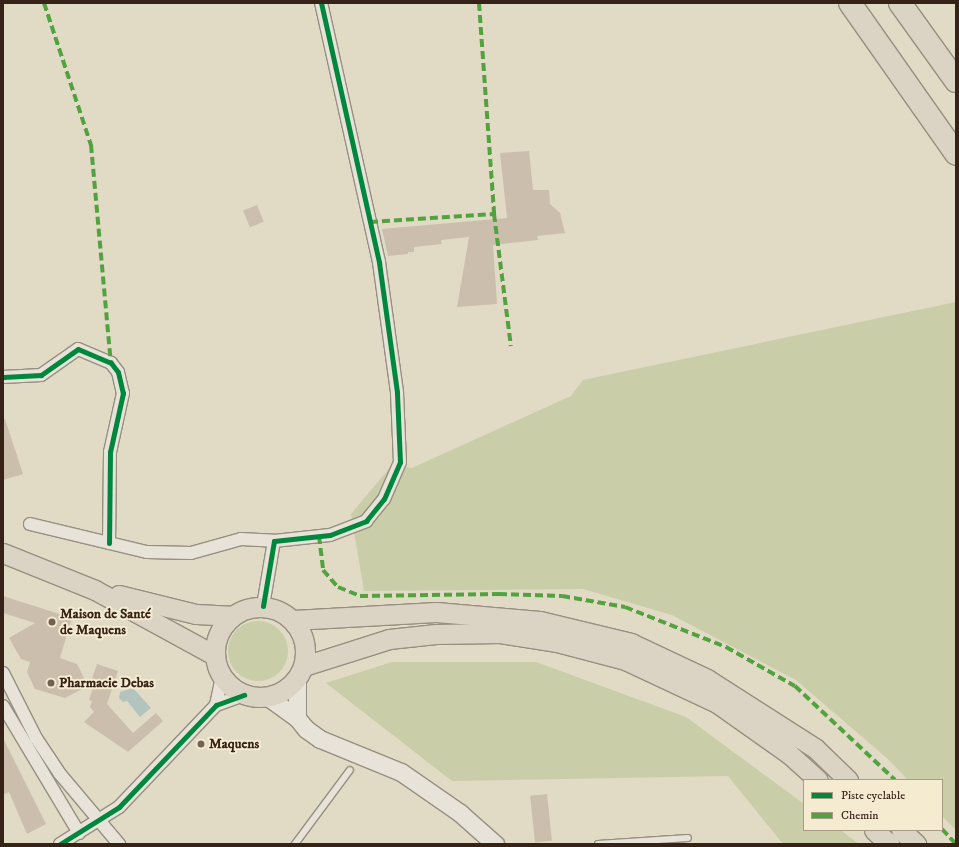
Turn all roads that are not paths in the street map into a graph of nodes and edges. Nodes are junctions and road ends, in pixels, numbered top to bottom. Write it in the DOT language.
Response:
graph roads {
  1 [pos="321,3"];
  2 [pos="850,3"];
  3 [pos="900,3"];
  4 [pos="956,81"];
  5 [pos="956,154"];
  6 [pos="3,377"];
  7 [pos="30,524"];
  8 [pos="274,541"];
  9 [pos="109,543"];
  10 [pos="3,553"];
  11 [pos="95,590"];
  12 [pos="263,606"];
  13 [pos="231,616"];
  14 [pos="293,620"];
  15 [pos="214,655"];
  16 [pos="3,673"];
  17 [pos="300,673"];
  18 [pos="222,676"];
  19 [pos="244,695"];
  20 [pos="268,697"];
  21 [pos="216,705"];
  22 [pos="3,706"];
  23 [pos="297,718"];
  24 [pos="350,770"];
  25 [pos="817,779"];
  26 [pos="847,779"];
  27 [pos="100,821"];
  28 [pos="875,831"];
  29 [pos="902,831"];
  30 [pos="79,833"];
  31 [pos="688,838"];
  32 [pos="60,844"];
  33 [pos="119,844"];
  34 [pos="295,844"];
  35 [pos="495,844"];
  36 [pos="598,844"];
  37 [pos="889,844"];
  38 [pos="916,844"];
  1 -- 8 [label="street"];
  2 -- 5 [label="highway"];
  3 -- 4 [label="highway"];
  6 -- 9 [label="street"];
  7 -- 9 [label="street"];
  8 -- 9 [label="street"];
  8 -- 12 [label="street"];
  10 -- 11 [label="main road"];
  11 -- 13 [label="main road"];
  11 -- 15 [label="main road"];
  12 -- 13 [label="main road"];
  12 -- 14 [label="main road"];
  13 -- 15 [label="main road"];
  14 -- 17 [label="main road"];
  14 -- 26 [label="main road"];
  15 -- 18 [label="main road"];
  16 -- 27 [label="street"];
  17 -- 20 [label="main road"];
  17 -- 23 [label="main road"];
  17 -- 25 [label="main road"];
  18 -- 19 [label="main road"];
  18 -- 21 [label="street"];
  19 -- 20 [label="main road"];
  19 -- 21 [label="street"];
  20 -- 23 [label="main road"];
  21 -- 27 [label="street"];
  22 -- 30 [label="street"];
  23 -- 35 [label="main road"];
  24 -- 34 [label="lane"];
  27 -- 30 [label="street"];
  27 -- 33 [label="street"];
  28 -- 37 [label="main road"];
  29 -- 38 [label="main road"];
  30 -- 32 [label="street"];
  31 -- 36 [label="lane"];
}
